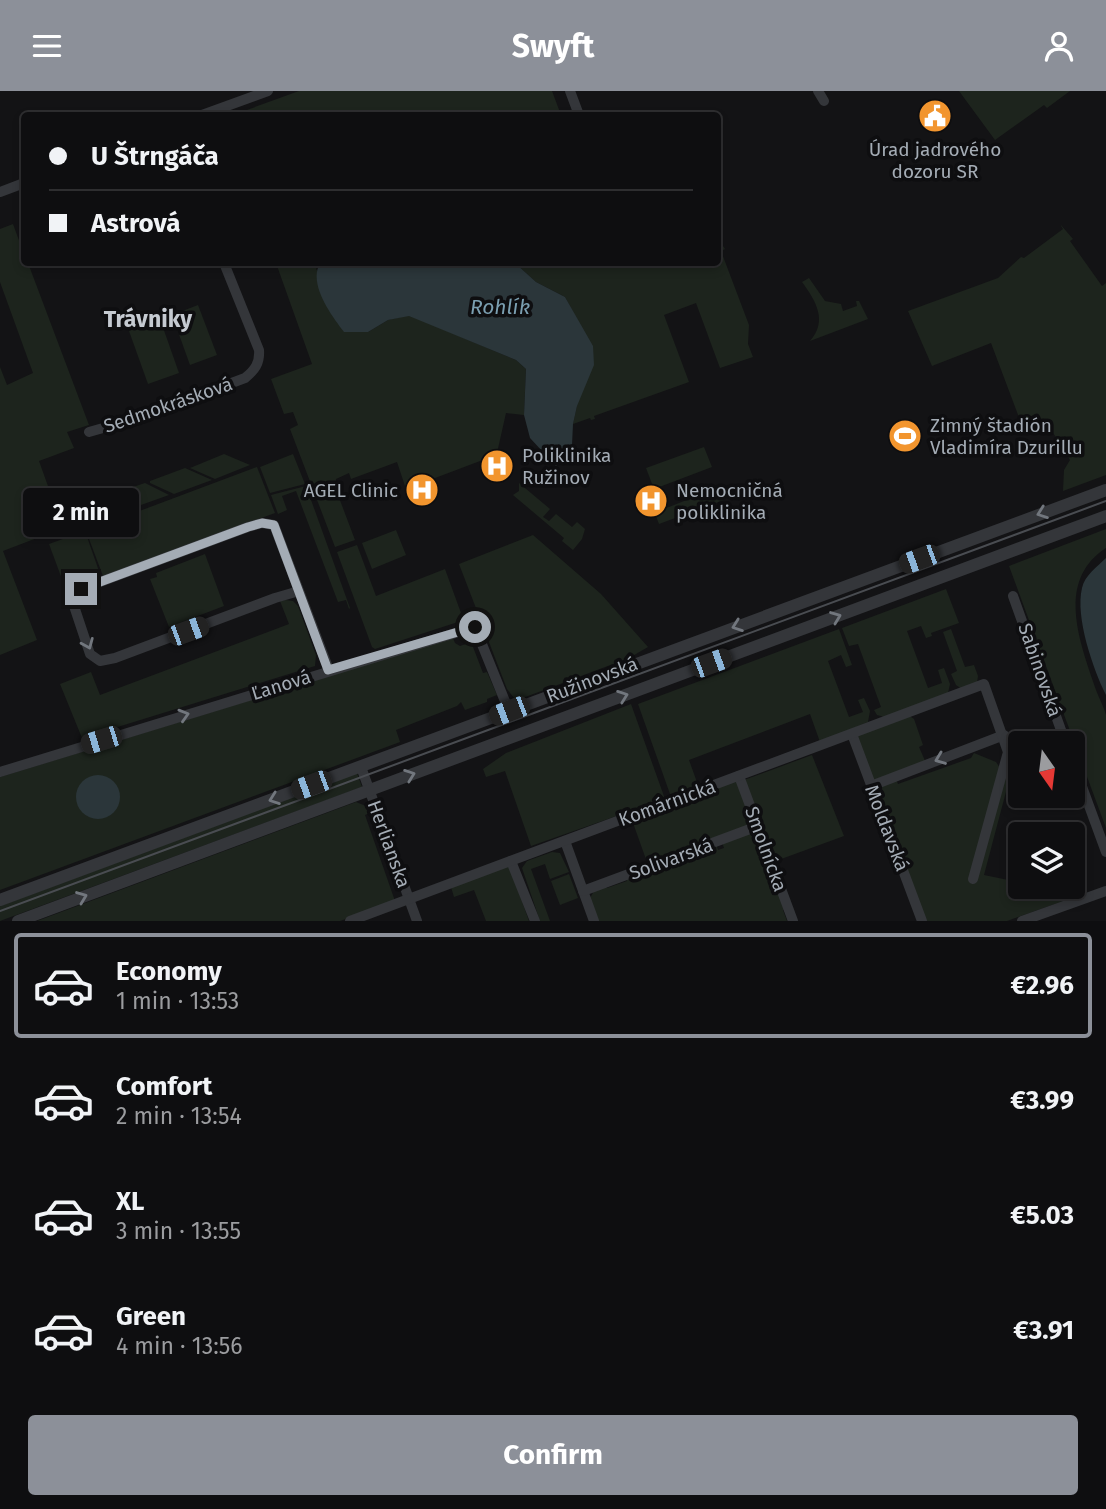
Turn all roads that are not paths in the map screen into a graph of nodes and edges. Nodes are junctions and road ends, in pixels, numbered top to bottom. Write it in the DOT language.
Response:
graph roads {
  1 [pos="268,91"];
  2 [pos="570,91"];
  3 [pos="818,91"];
  4 [pos="824,101"];
  5 [pos="210,112"];
  6 [pos="578,112"];
  7 [pos="21,184"];
  8 [pos="0,192"];
  9 [pos="225,266"];
  10 [pos="89,432"];
  11 [pos="1106,490"];
  12 [pos="1106,516"];
  13 [pos="299,591"];
  14 [pos="1013,596"];
  15 [pos="328,670"];
  16 [pos="509,711"];
  17 [pos="1061,731"];
  18 [pos="852,734"];
  19 [pos="1004,735"];
  20 [pos="361,767"];
  21 [pos="0,772"];
  22 [pos="739,776"];
  23 [pos="871,786"];
  24 [pos="369,790"];
  25 [pos="1085,795"];
  26 [pos="758,826"];
  27 [pos="565,841"];
  28 [pos="1106,852"];
  29 [pos="511,861"];
  30 [pos="973,879"];
  31 [pos="583,891"];
  32 [pos="1106,891"];
  33 [pos="409,899"];
  34 [pos="0,900"];
  35 [pos="18,921"];
  36 [pos="349,921"];
  37 [pos="417,921"];
  38 [pos="535,921"];
  39 [pos="594,921"];
  40 [pos="793,921"];
  41 [pos="922,921"];
  42 [pos="1022,921"];
  1 -- 5 [label="street"];
  2 -- 6 [label="street"];
  3 -- 4 [label="street"];
  7 -- 8 [label="street"];
  9 -- 10 [label="street, Sedmokrásková"];
  11 -- 16 [label="street, Ružinovská, one-way"];
  24 -- 12 [label="street, Ružinovská, one-way"];
  13 -- 13 [label="street, one-way"];
  13 -- 15 [label="street"];
  14 -- 17 [label="street, Sabinovská"];
  15 -- 16 [label="street, Ľanová"];
  21 -- 15 [label="street, Ľanová, one-way"];
  16 -- 20 [label="street, Ružinovská"];
  18 -- 19 [label="street, Komárnická"];
  18 -- 22 [label="street, Komárnická"];
  18 -- 23 [label="street, Moldavská"];
  19 -- 23 [label="street, one-way"];
  19 -- 30 [label="street"];
  20 -- 24 [label="street, Herlianska"];
  20 -- 34 [label="street, Ružinovská, one-way"];
  22 -- 26 [label="street, Smolnícka"];
  22 -- 27 [label="street, Komárnická"];
  23 -- 41 [label="street, Moldavská"];
  24 -- 33 [label="street, Herlianska"];
  35 -- 24 [label="street, Ružinovská, one-way"];
  25 -- 28 [label="street"];
  26 -- 31 [label="street, Solivarská"];
  26 -- 40 [label="street, Smolnícka"];
  27 -- 29 [label="street, Komárnická"];
  27 -- 31 [label="street"];
  29 -- 33 [label="street, Komárnická"];
  29 -- 38 [label="street"];
  31 -- 39 [label="street"];
  32 -- 42 [label="street"];
  33 -- 36 [label="street, Komárnická"];
  33 -- 37 [label="street, Herlianska"];
}
